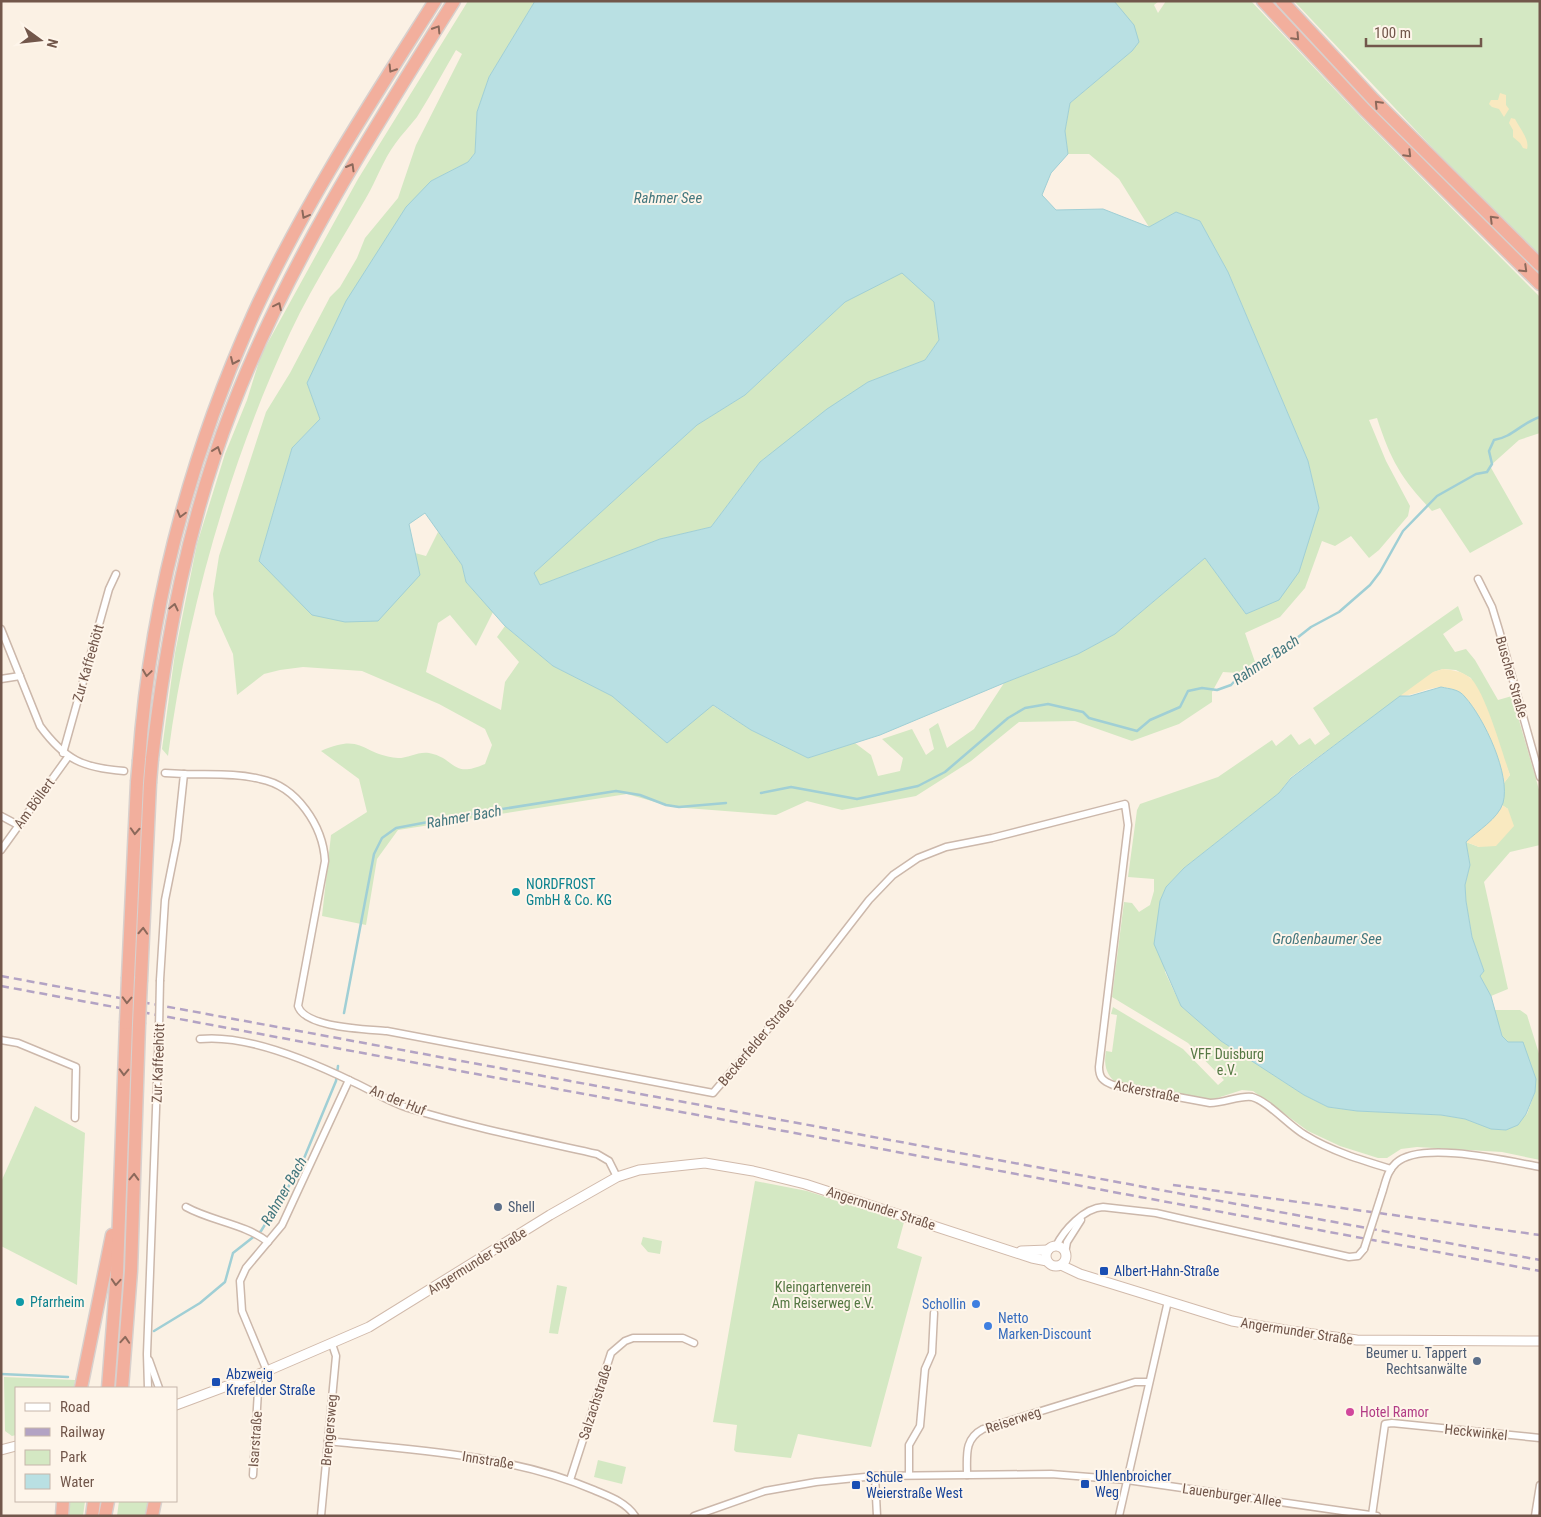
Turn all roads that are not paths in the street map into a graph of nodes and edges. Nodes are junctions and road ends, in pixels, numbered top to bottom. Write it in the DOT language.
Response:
graph roads {
  1 [pos="431,1"];
  2 [pos="435,1"];
  3 [pos="454,1"];
  4 [pos="1262,1"];
  5 [pos="1282,1"];
  6 [pos="418,28"];
  7 [pos="1540,265"];
  8 [pos="1540,284"];
  9 [pos="116,574"];
  10 [pos="1478,579"];
  11 [pos="1,629"];
  12 [pos="20,676"];
  13 [pos="1,679"];
  14 [pos="65,755"];
  15 [pos="124,772"];
  16 [pos="165,773"];
  17 [pos="184,774"];
  18 [pos="1540,777"];
  19 [pos="1125,804"];
  20 [pos="1,816"];
  21 [pos="18,825"];
  22 [pos="1,850"];
  23 [pos="200,1039"];
  24 [pos="1,1040"];
  25 [pos="349,1080"];
  26 [pos="75,1118"];
  27 [pos="1540,1167"];
  28 [pos="1391,1169"];
  29 [pos="617,1177"];
  30 [pos="120,1198"];
  31 [pos="186,1207"];
  32 [pos="1086,1212"];
  33 [pos="265,1240"];
  34 [pos="1052,1248"];
  35 [pos="1014,1251"];
  36 [pos="1064,1259"];
  37 [pos="1047,1261"];
  38 [pos="1168,1301"];
  39 [pos="934,1313"];
  40 [pos="1540,1341"];
  41 [pos="694,1343"];
  42 [pos="332,1344"];
  43 [pos="148,1354"];
  44 [pos="263,1372"];
  45 [pos="1149,1382"];
  46 [pos="81,1387"];
  47 [pos="108,1387"];
  48 [pos="122,1387"];
  49 [pos="148,1387"];
  50 [pos="159,1387"];
  51 [pos="178,1404"];
  52 [pos="1540,1438"];
  53 [pos="328,1442"];
  54 [pos="15,1446"];
  55 [pos="1,1450"];
  56 [pos="253,1475"];
  57 [pos="910,1475"];
  58 [pos="967,1475"];
  59 [pos="875,1476"];
  60 [pos="570,1480"];
  61 [pos="1127,1480"];
  62 [pos="1540,1485"];
  63 [pos="63,1502"];
  64 [pos="94,1502"];
  65 [pos="108,1502"];
  66 [pos="155,1502"];
  67 [pos="161,1502"];
  68 [pos="1374,1515"];
  69 [pos="62,1516"];
  70 [pos="92,1516"];
  71 [pos="105,1516"];
  72 [pos="152,1516"];
  73 [pos="158,1516"];
  74 [pos="321,1516"];
  75 [pos="635,1516"];
  76 [pos="694,1516"];
  77 [pos="877,1516"];
  78 [pos="1119,1516"];
  79 [pos="1535,1516"];
  1 -- 6 [label="highway"];
  2 -- 6 [label="highway"];
  48 -- 3 [label="highway, one-way, bridge"];
  4 -- 8 [label="highway, one-way"];
  7 -- 5 [label="highway, one-way"];
  6 -- 30 [label="highway, one-way, bridge"];
  9 -- 14 [label="street, Zur Kaffeehött"];
  10 -- 18 [label="street, Buscher Straße"];
  11 -- 12 [label="street"];
  12 -- 13 [label="street"];
  12 -- 14 [label="street"];
  14 -- 15 [label="street"];
  14 -- 21 [label="street, Am Böllert"];
  16 -- 17 [label="street"];
  17 -- 19 [label="street, Beckerfelder Straße"];
  17 -- 43 [label="street, Zur Kaffeehött, bridge"];
  19 -- 28 [label="street, Ackerstraße"];
  20 -- 21 [label="street"];
  21 -- 22 [label="street, Am Böllert"];
  23 -- 25 [label="street, An der Huf"];
  24 -- 26 [label="street"];
  25 -- 29 [label="street, An der Huf"];
  25 -- 33 [label="street"];
  27 -- 28 [label="street"];
  28 -- 32 [label="street, bridge"];
  29 -- 35 [label="main road, Angermunder Straße"];
  29 -- 42 [label="main road, Angermunder Straße"];
  30 -- 46 [label="highway"];
  30 -- 47 [label="highway, one-way"];
  31 -- 33 [label="street"];
  32 -- 34 [label="street"];
  32 -- 36 [label="street"];
  33 -- 44 [label="street"];
  34 -- 35 [label="main road, Angermunder Straße"];
  34 -- 36 [label="main road, Angermunder Straße"];
  34 -- 37 [label="main road"];
  35 -- 37 [label="main road, Angermunder Straße"];
  36 -- 37 [label="main road, Angermunder Straße"];
  36 -- 38 [label="main road, Angermunder Straße"];
  38 -- 40 [label="main road, Angermunder Straße"];
  38 -- 45 [label="street"];
  39 -- 57 [label="street"];
  41 -- 60 [label="street, Salzachstraße"];
  42 -- 44 [label="main road, Angermunder Straße"];
  42 -- 53 [label="street, Brengersweg"];
  43 -- 49 [label="street, Zur Kaffeehött"];
  43 -- 50 [label="street, Zur Kaffeehött"];
  44 -- 51 [label="main road, Angermunder Straße"];
  44 -- 56 [label="street, Isarstraße"];
  45 -- 58 [label="street, Reiserweg"];
  45 -- 61 [label="street"];
  52 -- 68 [label="street, Heckwinkel"];
  53 -- 60 [label="street, Innstraße"];
  53 -- 74 [label="street, Brengersweg"];
  54 -- 55 [label="main road"];
  57 -- 58 [label="street"];
  57 -- 59 [label="street"];
  58 -- 61 [label="street, Lauenburger Allee"];
  59 -- 76 [label="street"];
  59 -- 77 [label="street"];
  60 -- 75 [label="street, Innstraße"];
  61 -- 68 [label="street, Lauenburger Allee"];
  61 -- 78 [label="street"];
  62 -- 79 [label="street"];
  63 -- 69 [label="highway"];
  64 -- 70 [label="highway"];
  65 -- 71 [label="highway"];
  66 -- 72 [label="highway"];
  67 -- 73 [label="highway"];
}
